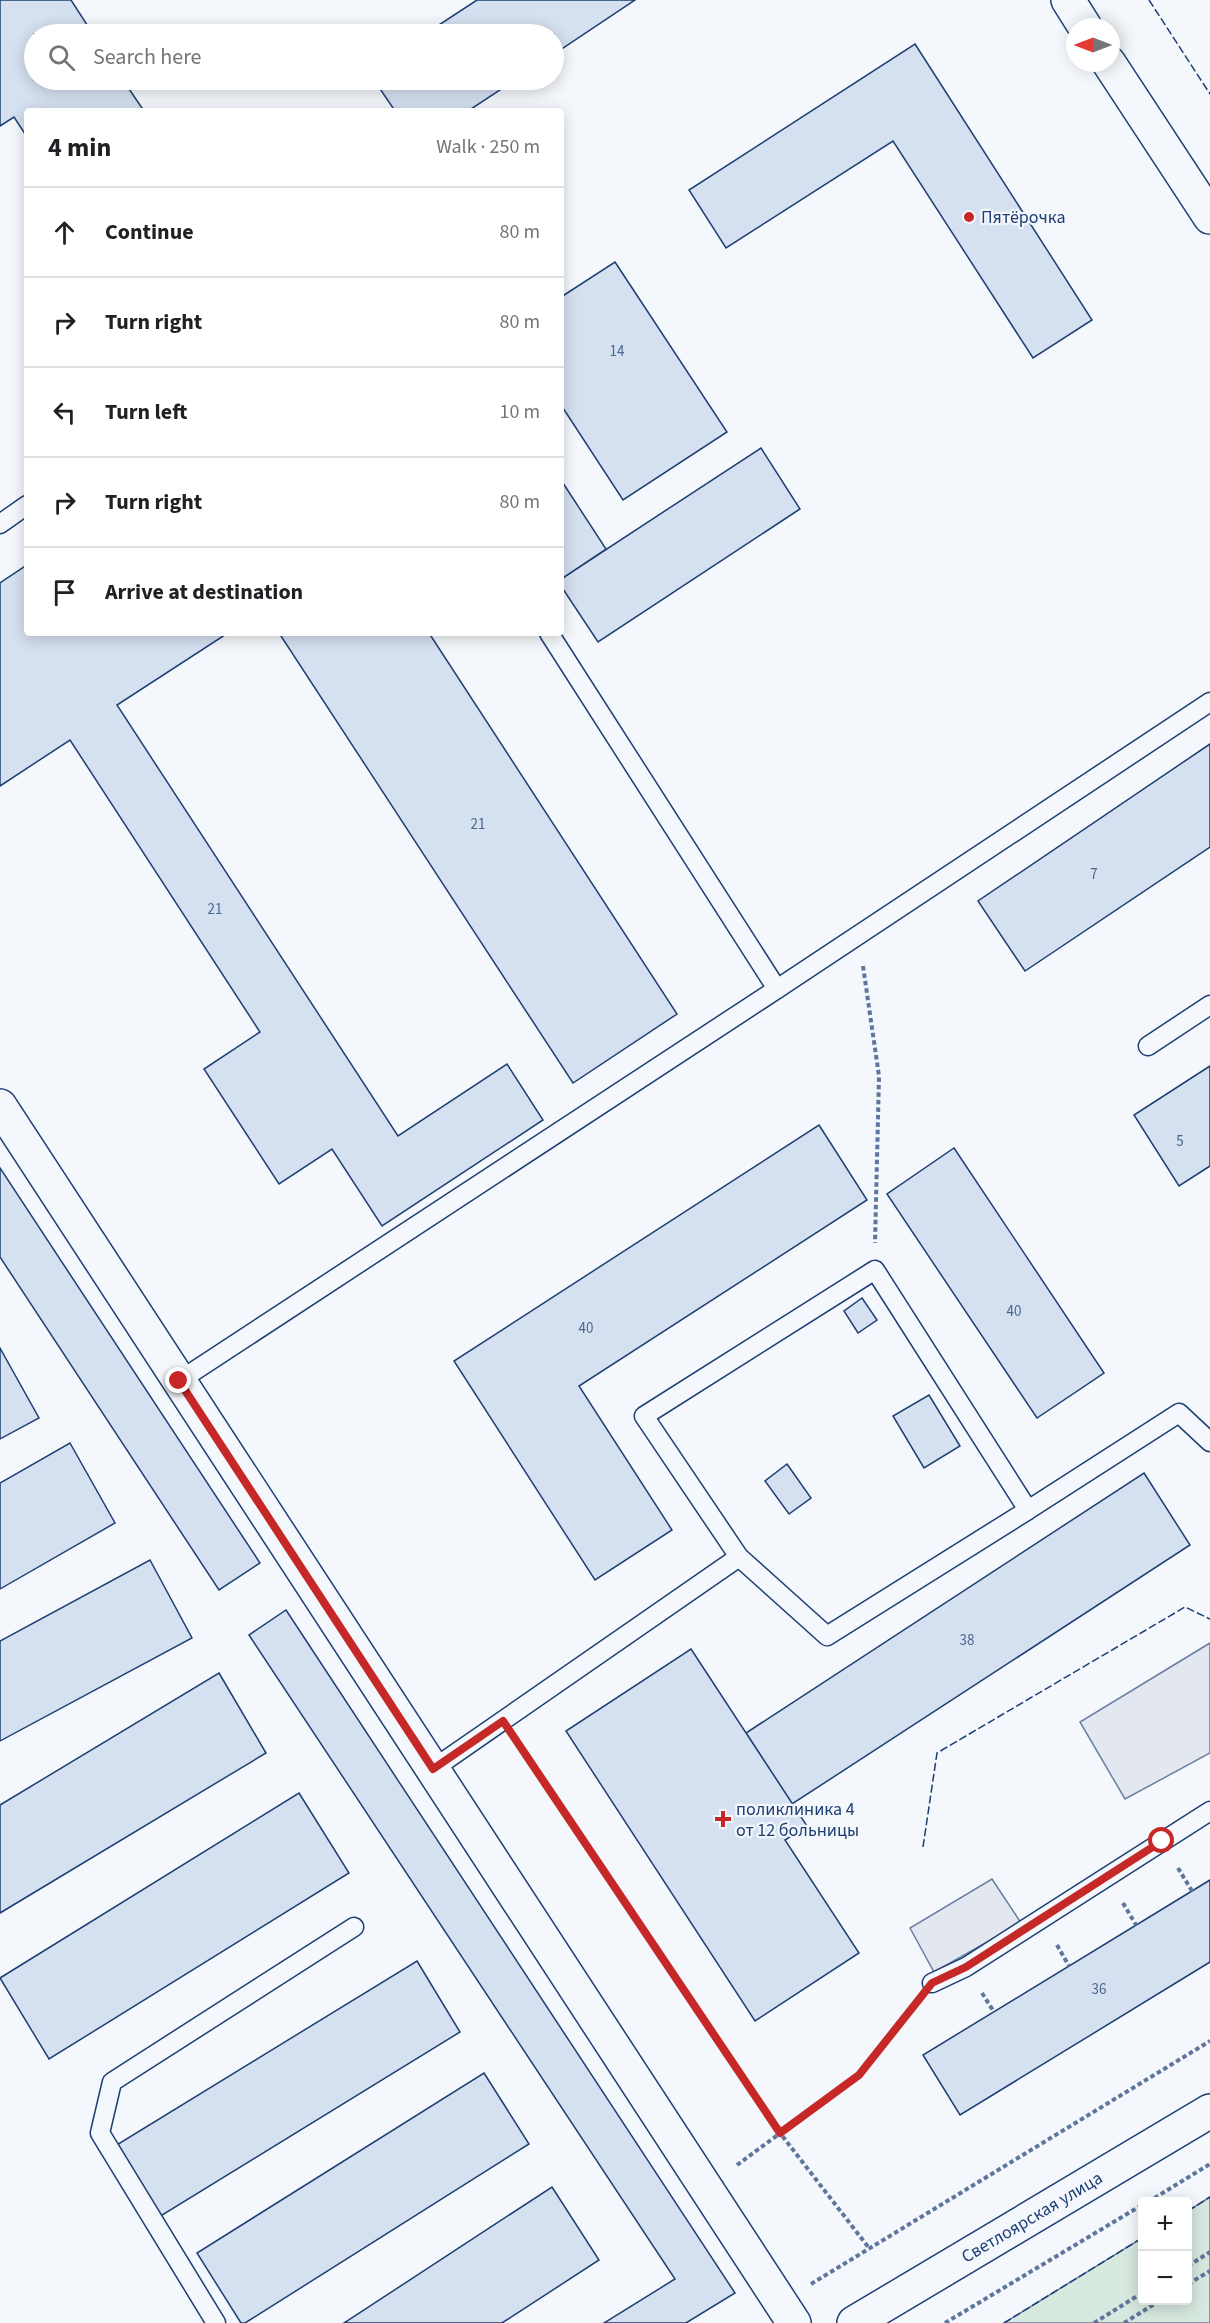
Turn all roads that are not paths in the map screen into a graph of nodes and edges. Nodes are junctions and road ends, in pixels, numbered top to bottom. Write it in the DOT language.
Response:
graph roads {
  1 [pos="1068,0"];
  2 [pos="1079,18"];
  3 [pos="1115,72"];
  4 [pos="1210,217"];
  5 [pos="24,507"];
  6 [pos="0,524"];
  7 [pos="551,636"];
  8 [pos="1210,702"];
  9 [pos="777,989"];
  10 [pos="1210,1005"];
  11 [pos="1148,1046"];
  12 [pos="0,1106"];
  13 [pos="179,1381"];
  14 [pos="1210,1442"];
  15 [pos="1028,1510"];
  16 [pos="740,1557"];
  17 [pos="433,1769"];
  18 [pos="1210,1811"];
  19 [pos="354,1927"];
  20 [pos="932,1983"];
  21 [pos="1210,2111"];
  22 [pos="788,2313"];
  23 [pos="216,2323"];
  24 [pos="854,2323"];
  1 -- 2 [label="street"];
  3 -- 4 [label="street"];
  5 -- 6 [label="lane"];
  7 -- 9 [label="lane"];
  8 -- 9 [label="lane"];
  9 -- 13 [label="lane"];
  10 -- 11 [label="lane"];
  12 -- 13 [label="street"];
  13 -- 17 [label="street"];
  14 -- 15 [label="lane"];
  15 -- 16 [label="lane"];
  15 -- 16 [label="lane"];
  16 -- 17 [label="lane"];
  17 -- 22 [label="street"];
  18 -- 20 [label="lane"];
  19 -- 23 [label="lane"];
  21 -- 24 [label="street, Светлоярская улица"];
}
